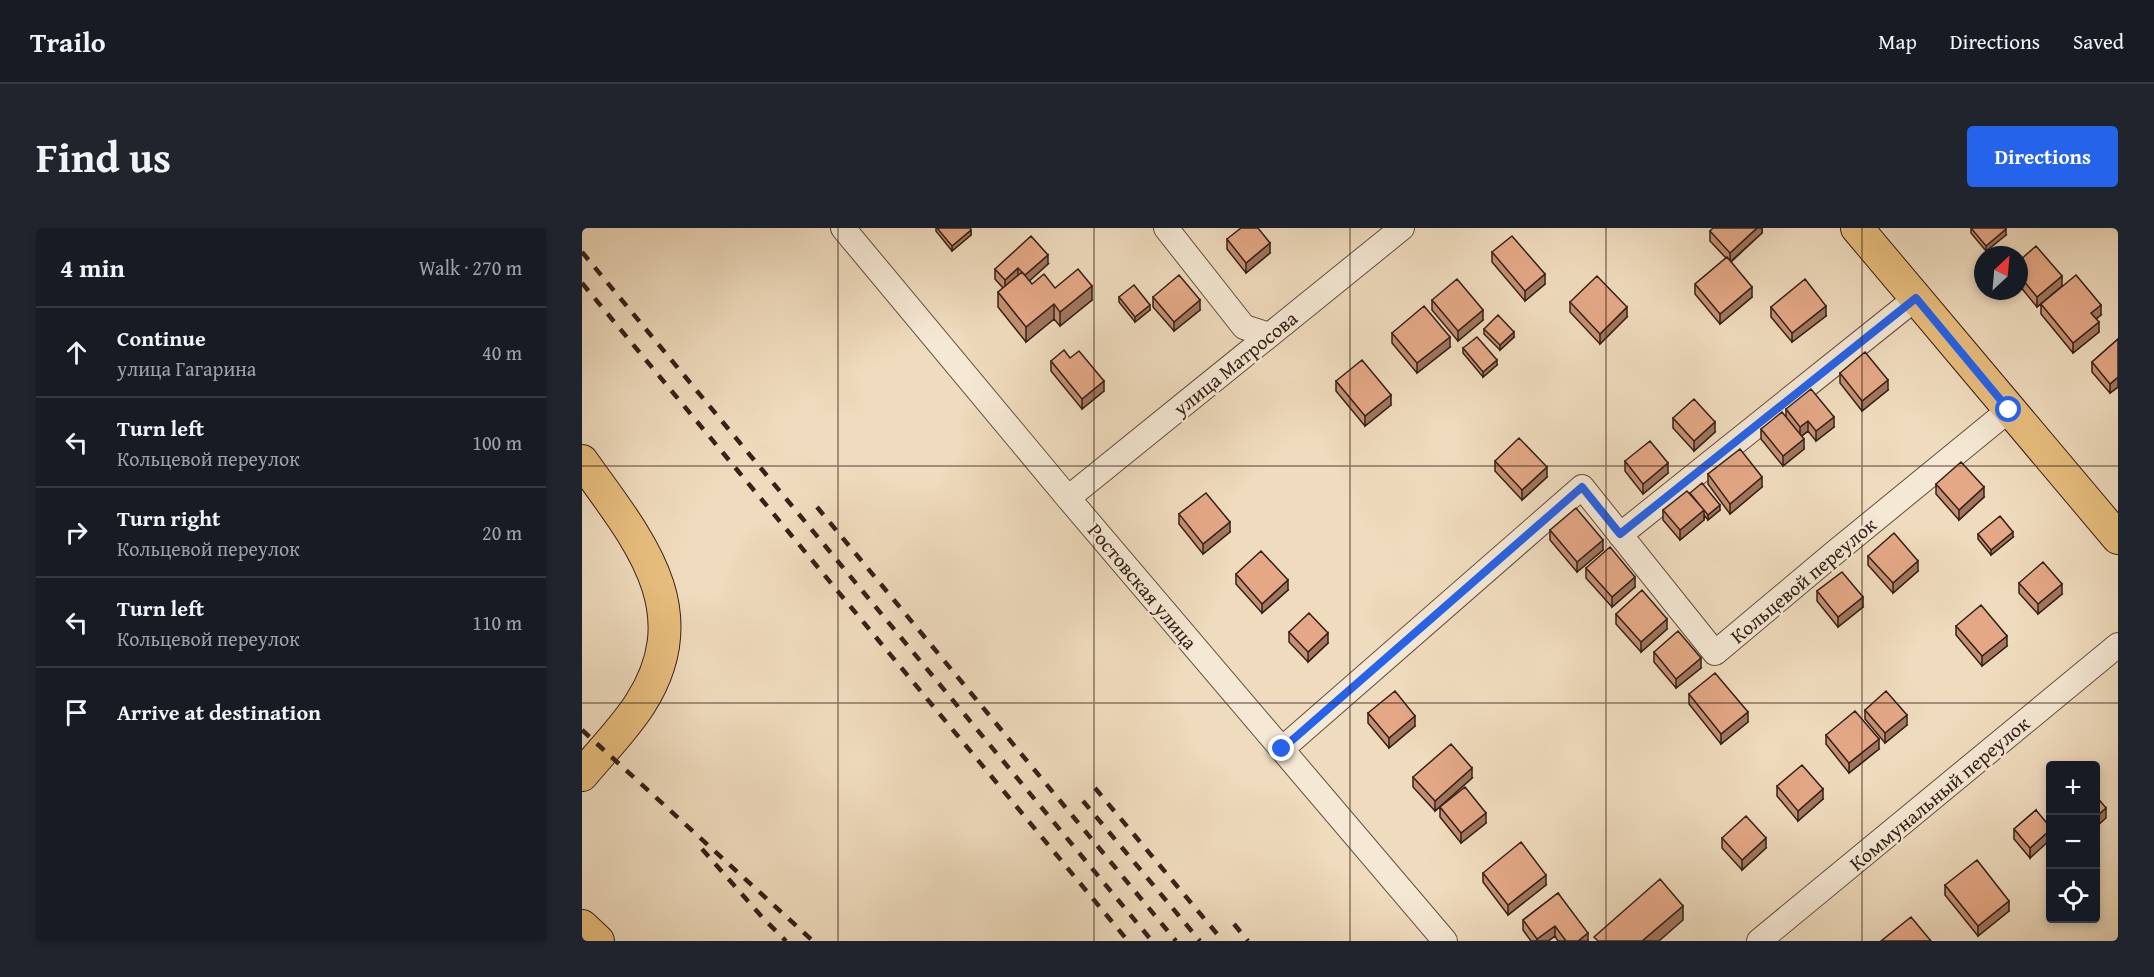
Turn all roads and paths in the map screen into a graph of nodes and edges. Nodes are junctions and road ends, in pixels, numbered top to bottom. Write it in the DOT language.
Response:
graph roads {
  1 [pos="843,228"];
  2 [pos="1166,228"];
  3 [pos="1402,228"];
  4 [pos="1857,228"];
  5 [pos="1916,298"];
  6 [pos="1269,335"];
  7 [pos="2009,410"];
  8 [pos="582,461"];
  9 [pos="1068,498"];
  10 [pos="1620,534"];
  11 [pos="2118,538"];
  12 [pos="2118,645"];
  13 [pos="1282,749"];
  14 [pos="582,775"];
  15 [pos="582,926"];
  16 [pos="598,941"];
  17 [pos="1445,941"];
  18 [pos="1759,941"];
  1 -- 9 [label="street, Ростовская улица"];
  2 -- 6 [label="street"];
  3 -- 6 [label="street, улица Матросова"];
  4 -- 5 [label="main road"];
  5 -- 7 [label="main road"];
  5 -- 10 [label="street"];
  6 -- 9 [label="street, улица Матросова"];
  7 -- 10 [label="street, Кольцевой переулок"];
  7 -- 11 [label="main road"];
  8 -- 14 [label="main road"];
  9 -- 13 [label="street, Ростовская улица"];
  10 -- 13 [label="street, Кольцевой переулок"];
  12 -- 18 [label="street, Коммунальный переулок"];
  13 -- 17 [label="street, Ростовская улица"];
  15 -- 16 [label="main road"];
}
